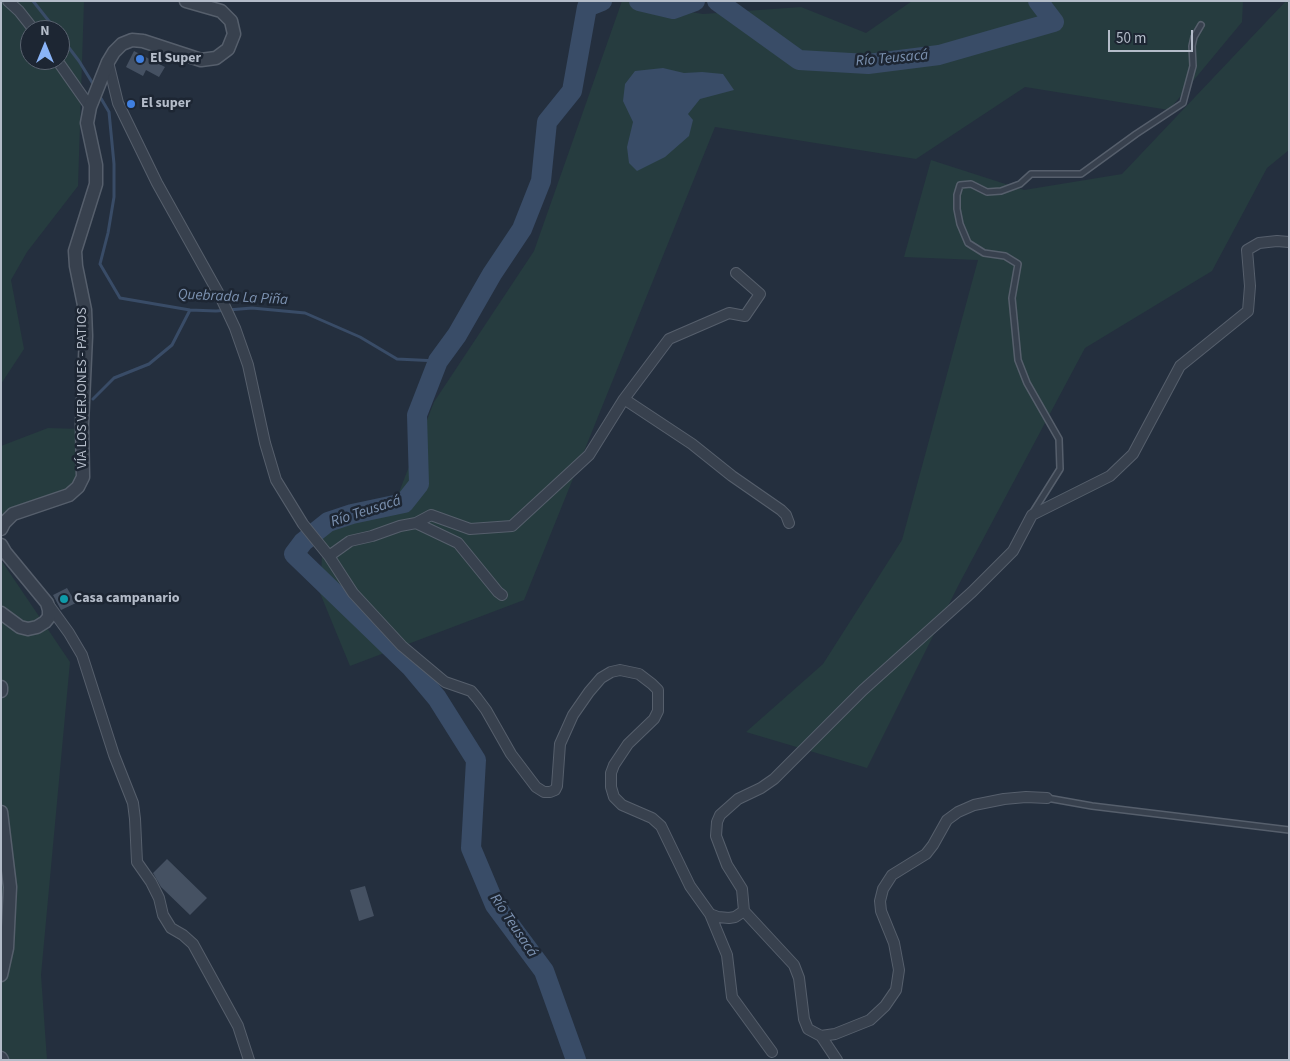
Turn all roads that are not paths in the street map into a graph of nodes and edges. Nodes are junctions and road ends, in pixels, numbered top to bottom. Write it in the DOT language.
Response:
graph roads {
  1 [pos="8,1"];
  2 [pos="186,1"];
  3 [pos="26,20"];
  4 [pos="1201,25"];
  5 [pos="108,62"];
  6 [pos="65,70"];
  7 [pos="91,103"];
  8 [pos="1289,242"];
  9 [pos="736,273"];
  10 [pos="624,399"];
  11 [pos="1032,515"];
  12 [pos="416,523"];
  13 [pos="789,523"];
  14 [pos="1,530"];
  15 [pos="1,545"];
  16 [pos="329,556"];
  17 [pos="502,595"];
  18 [pos="47,603"];
  19 [pos="1,613"];
  20 [pos="1,687"];
  21 [pos="1,691"];
  22 [pos="1047,798"];
  23 [pos="1,812"];
  24 [pos="1289,830"];
  25 [pos="6,886"];
  26 [pos="744,912"];
  27 [pos="710,914"];
  28 [pos="1,975"];
  29 [pos="821,1036"];
  30 [pos="772,1052"];
  31 [pos="249,1060"];
  32 [pos="837,1060"];
  1 -- 3 [label="street"];
  2 -- 5 [label="street, VÍA LOS VERJONES - PATIOS"];
  4 -- 11 [label="lane"];
  5 -- 7 [label="street, VÍA LOS VERJONES - PATIOS"];
  5 -- 16 [label="street"];
  6 -- 7 [label="street"];
  7 -- 14 [label="street, VÍA LOS VERJONES - PATIOS"];
  8 -- 11 [label="street"];
  9 -- 10 [label="street"];
  10 -- 12 [label="street"];
  10 -- 13 [label="street"];
  11 -- 26 [label="street"];
  12 -- 16 [label="street"];
  12 -- 17 [label="street"];
  15 -- 18 [label="street"];
  16 -- 27 [label="street"];
  18 -- 19 [label="street"];
  18 -- 31 [label="street"];
  20 -- 21 [label="street"];
  22 -- 24 [label="lane"];
  22 -- 29 [label="street"];
  23 -- 25 [label="street"];
  25 -- 28 [label="street"];
  26 -- 27 [label="street"];
  26 -- 29 [label="street"];
  27 -- 30 [label="street"];
  29 -- 32 [label="street"];
}
